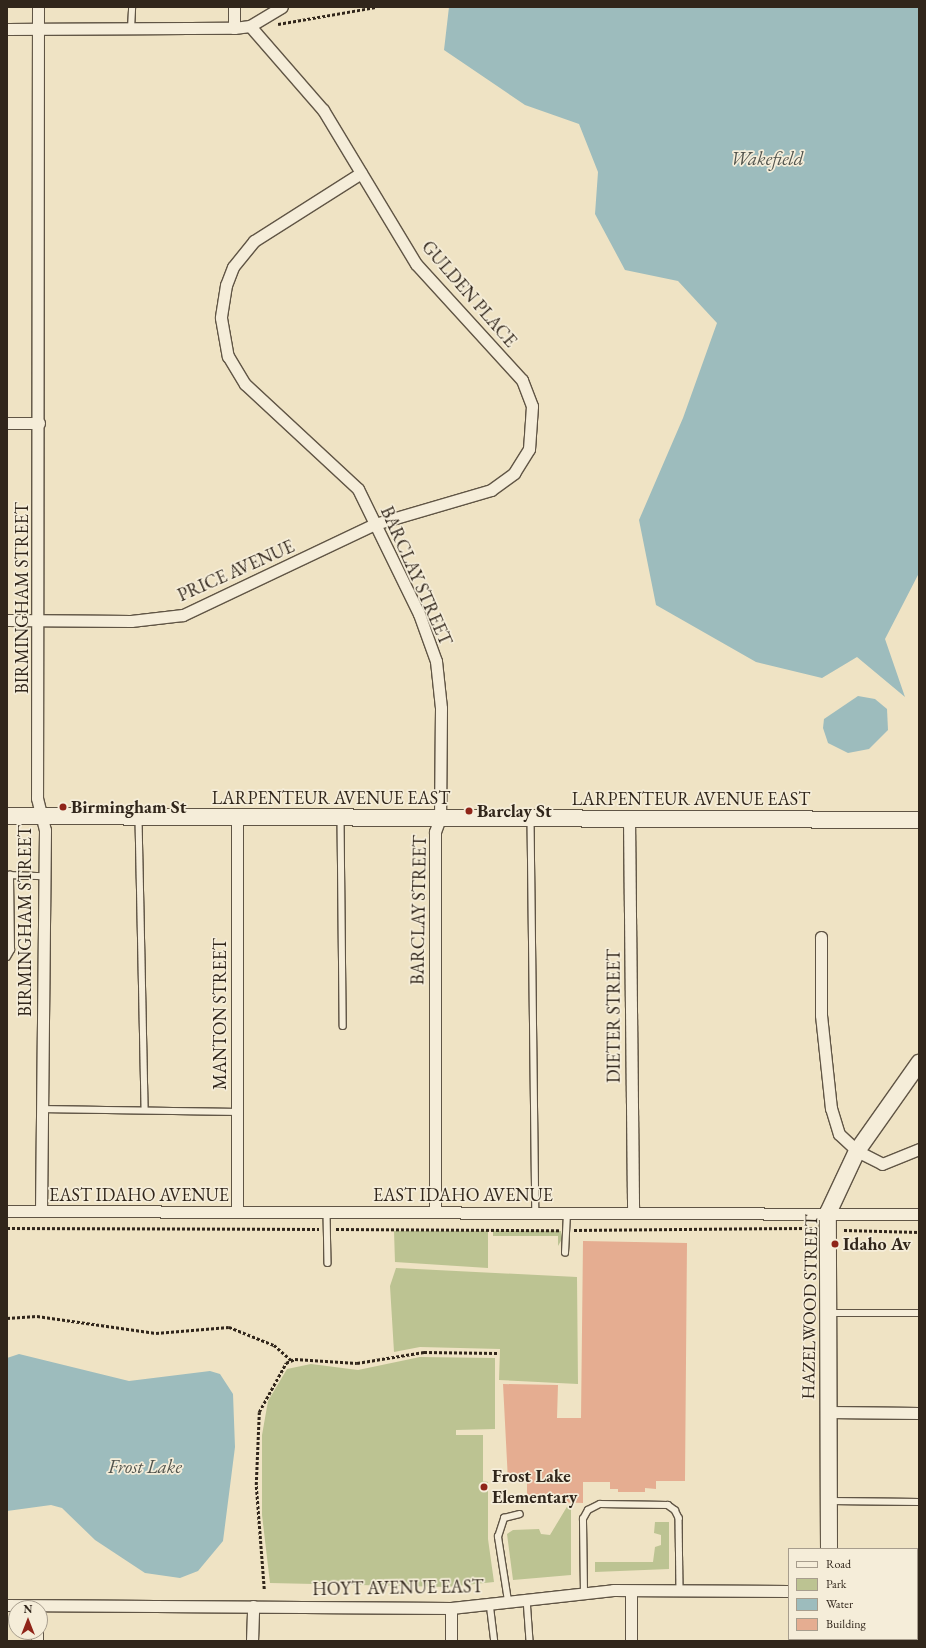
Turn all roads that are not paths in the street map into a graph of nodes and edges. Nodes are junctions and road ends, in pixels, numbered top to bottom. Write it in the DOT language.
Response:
graph roads {
  1 [pos="38,7"];
  2 [pos="132,7"];
  3 [pos="234,7"];
  4 [pos="282,7"];
  5 [pos="250,26"];
  6 [pos="234,28"];
  7 [pos="7,29"];
  8 [pos="38,29"];
  9 [pos="132,29"];
  10 [pos="361,173"];
  11 [pos="7,423"];
  12 [pos="39,423"];
  13 [pos="375,524"];
  14 [pos="7,620"];
  15 [pos="40,620"];
  16 [pos="7,816"];
  17 [pos="41,816"];
  18 [pos="139,816"];
  19 [pos="237,817"];
  20 [pos="341,818"];
  21 [pos="440,818"];
  22 [pos="531,819"];
  23 [pos="629,819"];
  24 [pos="919,820"];
  25 [pos="8,875"];
  26 [pos="44,876"];
  27 [pos="821,937"];
  28 [pos="7,957"];
  29 [pos="343,1026"];
  30 [pos="919,1062"];
  31 [pos="42,1109"];
  32 [pos="145,1110"];
  33 [pos="237,1112"];
  34 [pos="919,1149"];
  35 [pos="857,1151"];
  36 [pos="7,1211"];
  37 [pos="41,1211"];
  38 [pos="237,1212"];
  39 [pos="327,1212"];
  40 [pos="435,1212"];
  41 [pos="536,1213"];
  42 [pos="567,1213"];
  43 [pos="633,1213"];
  44 [pos="828,1213"];
  45 [pos="919,1214"];
  46 [pos="565,1253"];
  47 [pos="328,1263"];
  48 [pos="829,1313"];
  49 [pos="919,1313"];
  50 [pos="829,1412"];
  51 [pos="919,1412"];
  52 [pos="829,1501"];
  53 [pos="919,1502"];
  54 [pos="520,1514"];
  55 [pos="829,1548"];
  56 [pos="631,1590"];
  57 [pos="680,1591"];
  58 [pos="788,1591"];
  59 [pos="584,1593"];
  60 [pos="527,1599"];
  61 [pos="508,1601"];
  62 [pos="490,1603"];
  63 [pos="48,1606"];
  64 [pos="253,1606"];
  65 [pos="451,1608"];
  66 [pos="252,1641"];
  67 [pos="451,1641"];
  68 [pos="495,1641"];
  69 [pos="530,1641"];
  70 [pos="631,1641"];
  1 -- 8 [label="street, BIRMINGHAM STREET"];
  2 -- 9 [label="lane"];
  3 -- 6 [label="street"];
  4 -- 5 [label="street"];
  5 -- 6 [label="street"];
  5 -- 10 [label="street, GULDEN PLACE"];
  6 -- 9 [label="street"];
  7 -- 8 [label="street"];
  8 -- 9 [label="street"];
  8 -- 12 [label="street, BIRMINGHAM STREET"];
  10 -- 13 [label="street, BARCLAY STREET"];
  10 -- 13 [label="street, GULDEN PLACE"];
  11 -- 12 [label="street"];
  12 -- 15 [label="street, BIRMINGHAM STREET"];
  13 -- 15 [label="street, PRICE AVENUE"];
  13 -- 21 [label="street, BARCLAY STREET"];
  14 -- 15 [label="street, PRICE AVENUE"];
  15 -- 17 [label="street, BIRMINGHAM STREET"];
  16 -- 17 [label="street, LARPENTEUR AVENUE EAST"];
  17 -- 18 [label="street, LARPENTEUR AVENUE EAST"];
  17 -- 26 [label="street, BIRMINGHAM STREET"];
  18 -- 19 [label="street, LARPENTEUR AVENUE EAST"];
  18 -- 32 [label="lane"];
  19 -- 20 [label="street, LARPENTEUR AVENUE EAST"];
  19 -- 33 [label="street, MANTON STREET"];
  20 -- 21 [label="street, LARPENTEUR AVENUE EAST"];
  20 -- 29 [label="lane"];
  21 -- 22 [label="street, LARPENTEUR AVENUE EAST"];
  21 -- 40 [label="street, BARCLAY STREET"];
  22 -- 23 [label="street, LARPENTEUR AVENUE EAST"];
  22 -- 41 [label="lane"];
  23 -- 24 [label="street, LARPENTEUR AVENUE EAST"];
  23 -- 43 [label="street, DIETER STREET"];
  25 -- 26 [label="lane"];
  25 -- 28 [label="lane"];
  26 -- 31 [label="street, BIRMINGHAM STREET"];
  27 -- 35 [label="street"];
  30 -- 35 [label="street, HAZELWOOD STREET"];
  31 -- 32 [label="lane"];
  31 -- 37 [label="street, BIRMINGHAM STREET"];
  32 -- 33 [label="lane"];
  33 -- 38 [label="street, MANTON STREET"];
  34 -- 35 [label="street"];
  35 -- 44 [label="street, HAZELWOOD STREET"];
  36 -- 37 [label="street, EAST IDAHO AVENUE"];
  37 -- 38 [label="street, EAST IDAHO AVENUE"];
  38 -- 39 [label="street, EAST IDAHO AVENUE"];
  39 -- 40 [label="street, EAST IDAHO AVENUE"];
  39 -- 47 [label="lane"];
  40 -- 41 [label="street, EAST IDAHO AVENUE"];
  41 -- 42 [label="street, EAST IDAHO AVENUE"];
  42 -- 43 [label="street, EAST IDAHO AVENUE"];
  42 -- 46 [label="lane"];
  43 -- 44 [label="street, EAST IDAHO AVENUE"];
  44 -- 45 [label="street, EAST IDAHO AVENUE"];
  44 -- 48 [label="street, HAZELWOOD STREET"];
  48 -- 49 [label="lane"];
  48 -- 50 [label="street, HAZELWOOD STREET"];
  50 -- 51 [label="street"];
  50 -- 52 [label="street, HAZELWOOD STREET"];
  52 -- 53 [label="lane"];
  52 -- 55 [label="street, HAZELWOOD STREET"];
  54 -- 61 [label="lane"];
  56 -- 57 [label="street, HOYT AVENUE EAST"];
  56 -- 59 [label="street, HOYT AVENUE EAST"];
  56 -- 70 [label="street"];
  57 -- 58 [label="street, HOYT AVENUE EAST"];
  57 -- 59 [label="lane"];
  59 -- 60 [label="street, HOYT AVENUE EAST"];
  60 -- 61 [label="street, HOYT AVENUE EAST"];
  60 -- 69 [label="lane"];
  61 -- 62 [label="street, HOYT AVENUE EAST"];
  62 -- 65 [label="street, HOYT AVENUE EAST"];
  62 -- 68 [label="lane"];
  63 -- 64 [label="street, HOYT AVENUE EAST"];
  64 -- 65 [label="street, HOYT AVENUE EAST"];
  64 -- 66 [label="street"];
  65 -- 67 [label="street"];
}
